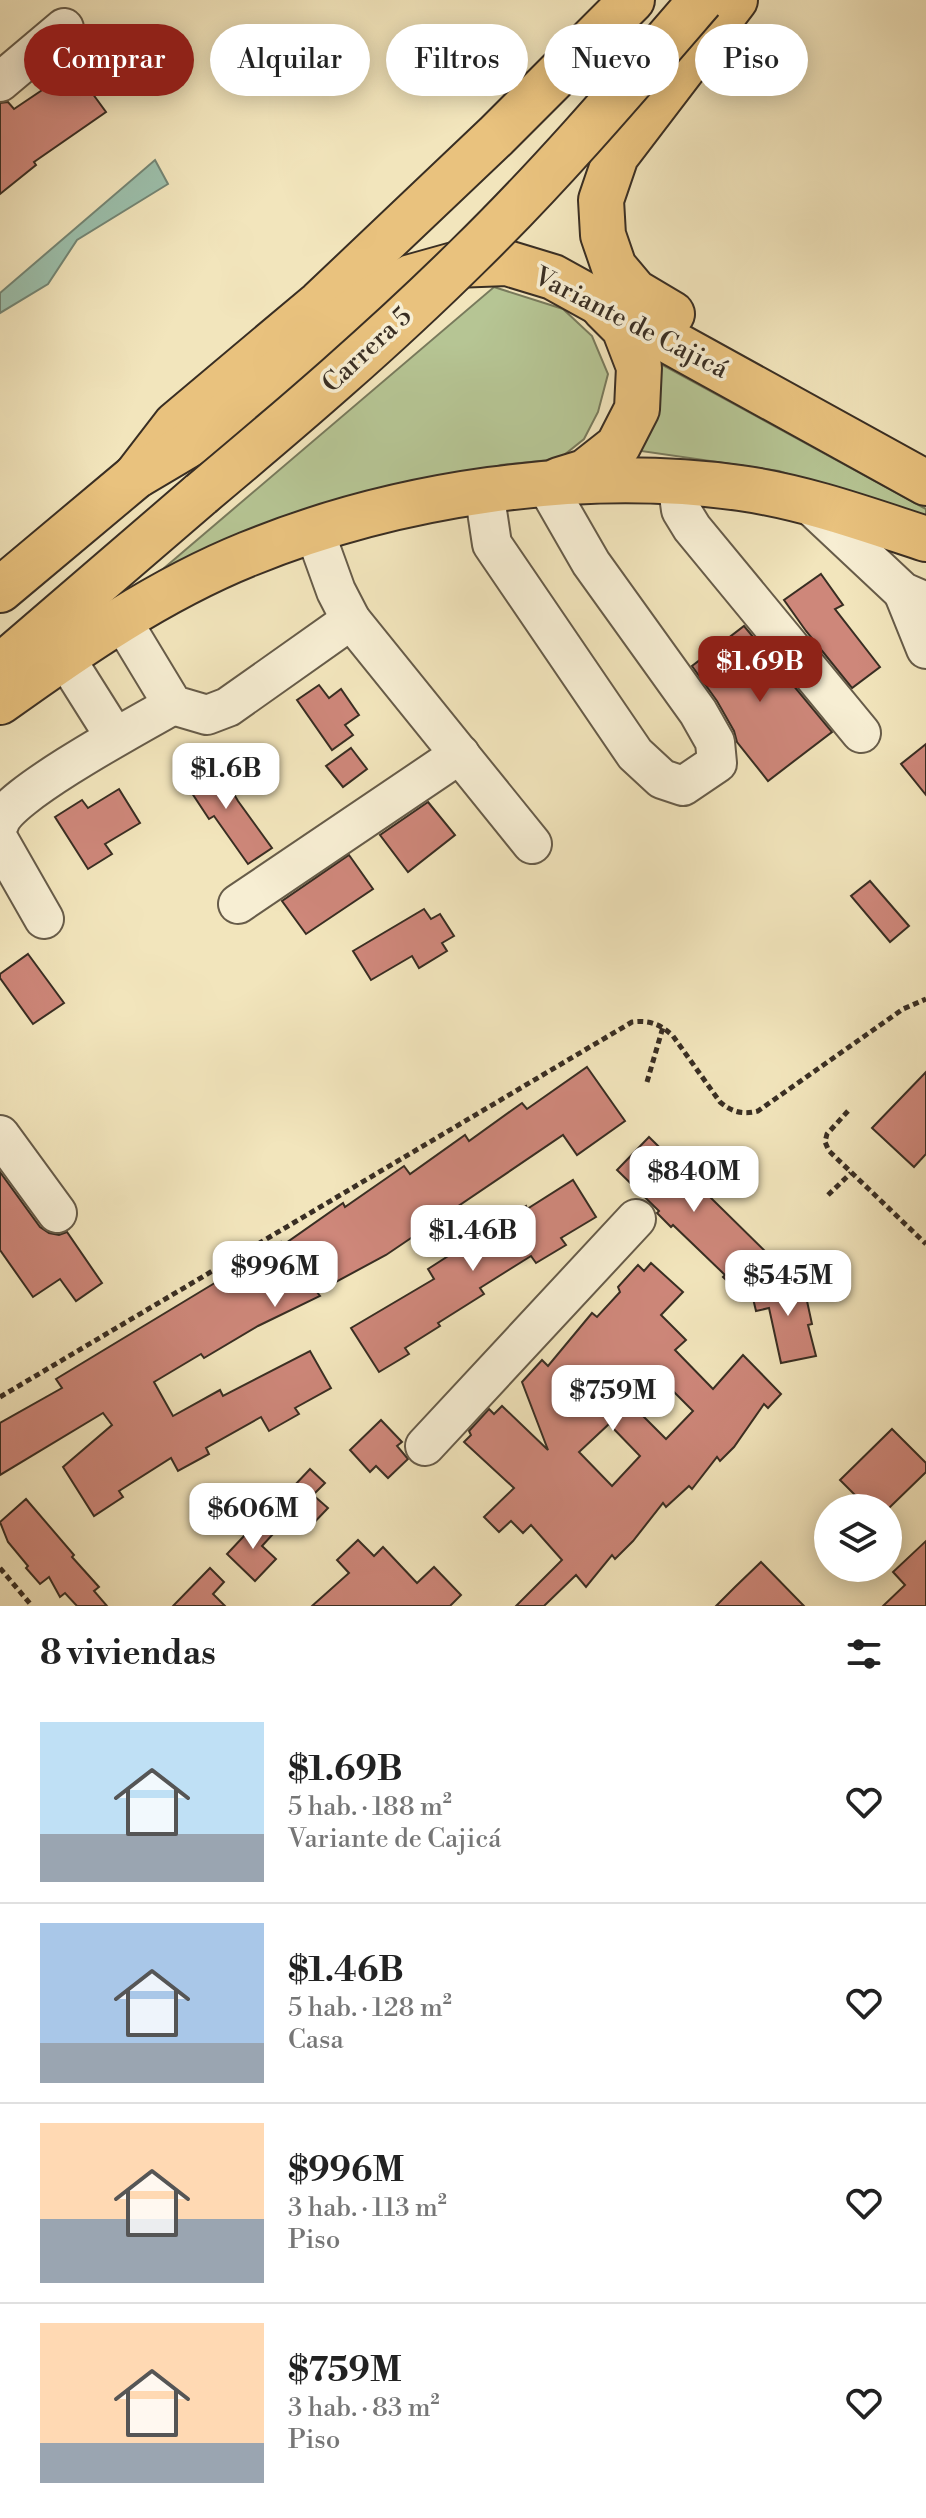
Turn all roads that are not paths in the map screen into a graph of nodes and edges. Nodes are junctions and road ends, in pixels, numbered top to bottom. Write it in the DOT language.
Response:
graph roads {
  1 [pos="632,0"];
  2 [pos="701,0"];
  3 [pos="735,0"];
  4 [pos="24,62"];
  5 [pos="0,82"];
  6 [pos="595,298"];
  7 [pos="818,422"];
  8 [pos="136,476"];
  9 [pos="677,481"];
  10 [pos="545,483"];
  11 [pos="926,483"];
  12 [pos="484,491"];
  13 [pos="806,501"];
  14 [pos="314,530"];
  15 [pos="926,539"];
  16 [pos="0,590"];
  17 [pos="915,597"];
  18 [pos="121,619"];
  19 [pos="351,620"];
  20 [pos="926,649"];
  21 [pos="64,656"];
  22 [pos="0,667"];
  23 [pos="0,702"];
  24 [pos="173,705"];
  25 [pos="861,733"];
  26 [pos="115,737"];
  27 [pos="460,754"];
  28 [pos="0,822"];
  29 [pos="0,842"];
  30 [pos="532,844"];
  31 [pos="238,904"];
  32 [pos="44,919"];
  33 [pos="0,1135"];
  34 [pos="57,1213"];
  35 [pos="636,1219"];
  36 [pos="425,1446"];
  1 -- 8 [label="main road"];
  2 -- 22 [label="main road, Carrera 5, bridge"];
  3 -- 7 [label="main road"];
  4 -- 5 [label="street"];
  6 -- 7 [label="main road, Variante de Cajicá"];
  6 -- 8 [label="main road, Variante de Cajicá"];
  6 -- 10 [label="main road"];
  7 -- 11 [label="main road, Variante de Cajicá"];
  8 -- 16 [label="main road"];
  9 -- 10 [label="main road"];
  9 -- 13 [label="main road"];
  9 -- 25 [label="street"];
  10 -- 12 [label="main road"];
  10 -- 12 [label="street"];
  12 -- 14 [label="main road"];
  13 -- 15 [label="main road"];
  13 -- 17 [label="street"];
  14 -- 18 [label="main road"];
  14 -- 19 [label="street"];
  17 -- 20 [label="street"];
  18 -- 21 [label="main road"];
  18 -- 24 [label="street"];
  19 -- 24 [label="street"];
  19 -- 27 [label="street"];
  21 -- 23 [label="main road"];
  21 -- 26 [label="street"];
  24 -- 26 [label="street"];
  26 -- 28 [label="street"];
  27 -- 30 [label="street"];
  27 -- 31 [label="street"];
  29 -- 32 [label="street"];
  33 -- 34 [label="street"];
  35 -- 36 [label="street"];
}
